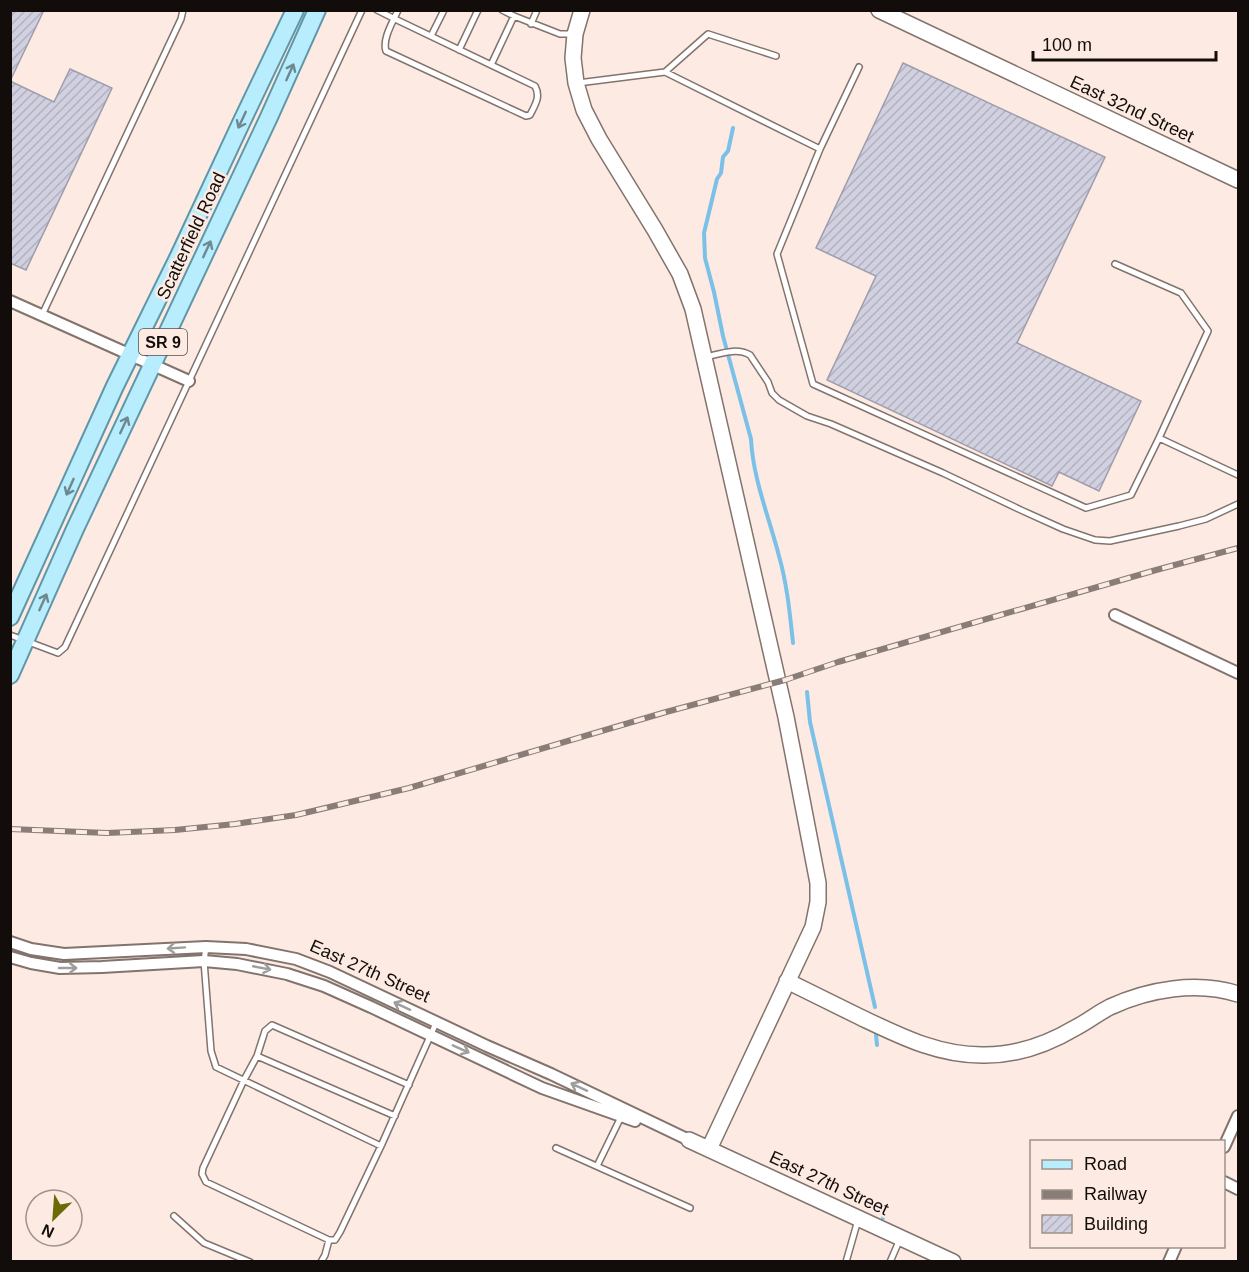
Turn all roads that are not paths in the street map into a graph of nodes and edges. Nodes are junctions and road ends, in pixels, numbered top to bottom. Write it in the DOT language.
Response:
graph roads {
  1 [pos="183,10"];
  2 [pos="295,10"];
  3 [pos="317,10"];
  4 [pos="362,10"];
  5 [pos="377,10"];
  6 [pos="399,10"];
  7 [pos="444,10"];
  8 [pos="478,10"];
  9 [pos="502,10"];
  10 [pos="537,10"];
  11 [pos="582,10"];
  12 [pos="879,10"];
  13 [pos="514,16"];
  14 [pos="394,19"];
  15 [pos="531,24"];
  16 [pos="575,34"];
  17 [pos="431,36"];
  18 [pos="459,50"];
  19 [pos="776,56"];
  20 [pos="491,65"];
  21 [pos="859,67"];
  22 [pos="665,72"];
  23 [pos="576,83"];
  24 [pos="820,149"];
  25 [pos="1239,180"];
  26 [pos="1115,264"];
  27 [pos="10,301"];
  28 [pos="42,315"];
  29 [pos="131,356"];
  30 [pos="704,358"];
  31 [pos="152,365"];
  32 [pos="189,381"];
  33 [pos="1159,438"];
  34 [pos="1239,475"];
  35 [pos="1239,504"];
  36 [pos="1115,615"];
  37 [pos="10,617"];
  38 [pos="18,638"];
  39 [pos="1239,674"];
  40 [pos="10,675"];
  41 [pos="10,942"];
  42 [pos="206,946"];
  43 [pos="10,957"];
  44 [pos="204,961"];
  45 [pos="787,981"];
  46 [pos="1239,994"];
  47 [pos="436,1022"];
  48 [pos="431,1036"];
  49 [pos="257,1056"];
  50 [pos="244,1080"];
  51 [pos="409,1085"];
  52 [pos="395,1116"];
  53 [pos="622,1116"];
  54 [pos="1239,1116"];
  55 [pos="689,1140"];
  56 [pos="1225,1145"];
  57 [pos="381,1146"];
  58 [pos="556,1148"];
  59 [pos="709,1149"];
  60 [pos="597,1167"];
  61 [pos="1225,1182"];
  62 [pos="1239,1189"];
  63 [pos="690,1208"];
  64 [pos="174,1216"];
  65 [pos="858,1218"];
  66 [pos="901,1237"];
  67 [pos="329,1240"];
  68 [pos="1175,1248"];
  69 [pos="250,1262"];
  70 [pos="321,1262"];
  71 [pos="846,1262"];
  72 [pos="890,1262"];
  73 [pos="953,1262"];
  74 [pos="1169,1262"];
  1 -- 28 [label="lane"];
  2 -- 29 [label="main road, Scatterfield Road / SR 9, one-way"];
  31 -- 3 [label="main road, Scatterfield Road / SR 9, one-way"];
  4 -- 32 [label="lane"];
  5 -- 14 [label="lane"];
  6 -- 14 [label="lane"];
  7 -- 17 [label="lane"];
  8 -- 18 [label="lane"];
  9 -- 13 [label="lane"];
  10 -- 15 [label="lane"];
  11 -- 16 [label="street"];
  12 -- 25 [label="street, East 32nd Street"];
  13 -- 15 [label="lane"];
  13 -- 20 [label="lane"];
  14 -- 17 [label="lane"];
  14 -- 20 [label="lane"];
  15 -- 16 [label="lane"];
  16 -- 23 [label="street"];
  17 -- 18 [label="lane"];
  18 -- 20 [label="lane"];
  19 -- 22 [label="lane"];
  21 -- 24 [label="lane"];
  22 -- 23 [label="lane"];
  22 -- 24 [label="lane"];
  23 -- 30 [label="street"];
  24 -- 33 [label="lane"];
  26 -- 33 [label="lane"];
  27 -- 28 [label="street"];
  28 -- 29 [label="street"];
  29 -- 31 [label="street"];
  29 -- 37 [label="main road, Scatterfield Road / SR 9, one-way"];
  30 -- 35 [label="lane"];
  30 -- 45 [label="street"];
  31 -- 32 [label="street"];
  38 -- 31 [label="main road, Scatterfield Road / SR 9, one-way"];
  32 -- 38 [label="lane"];
  33 -- 34 [label="lane"];
  36 -- 39 [label="street"];
  38 -- 40 [label="main road, Scatterfield Road / SR 9"];
  42 -- 41 [label="street, East 27th Street, one-way"];
  42 -- 44 [label="lane"];
  47 -- 42 [label="street, East 27th Street, one-way"];
  43 -- 44 [label="street, East 27th Street, one-way"];
  44 -- 48 [label="street, East 27th Street, one-way"];
  44 -- 50 [label="lane"];
  45 -- 46 [label="street"];
  45 -- 59 [label="street"];
  47 -- 48 [label="lane"];
  55 -- 47 [label="street, East 27th Street, one-way"];
  48 -- 51 [label="lane"];
  48 -- 53 [label="street, East 27th Street, one-way"];
  49 -- 50 [label="lane"];
  49 -- 51 [label="lane"];
  49 -- 52 [label="lane"];
  50 -- 57 [label="lane"];
  50 -- 67 [label="lane"];
  51 -- 52 [label="lane"];
  52 -- 57 [label="lane"];
  53 -- 55 [label="street, East 27th Street"];
  53 -- 60 [label="lane"];
  54 -- 56 [label="street"];
  55 -- 59 [label="street, East 27th Street"];
  57 -- 67 [label="lane"];
  58 -- 60 [label="lane"];
  59 -- 65 [label="street, East 27th Street"];
  60 -- 63 [label="lane"];
  61 -- 62 [label="street"];
  64 -- 69 [label="lane"];
  65 -- 66 [label="street, East 27th Street"];
  65 -- 71 [label="lane"];
  66 -- 72 [label="lane"];
  66 -- 73 [label="street, East 27th Street"];
  67 -- 70 [label="lane"];
  68 -- 74 [label="street"];
}
